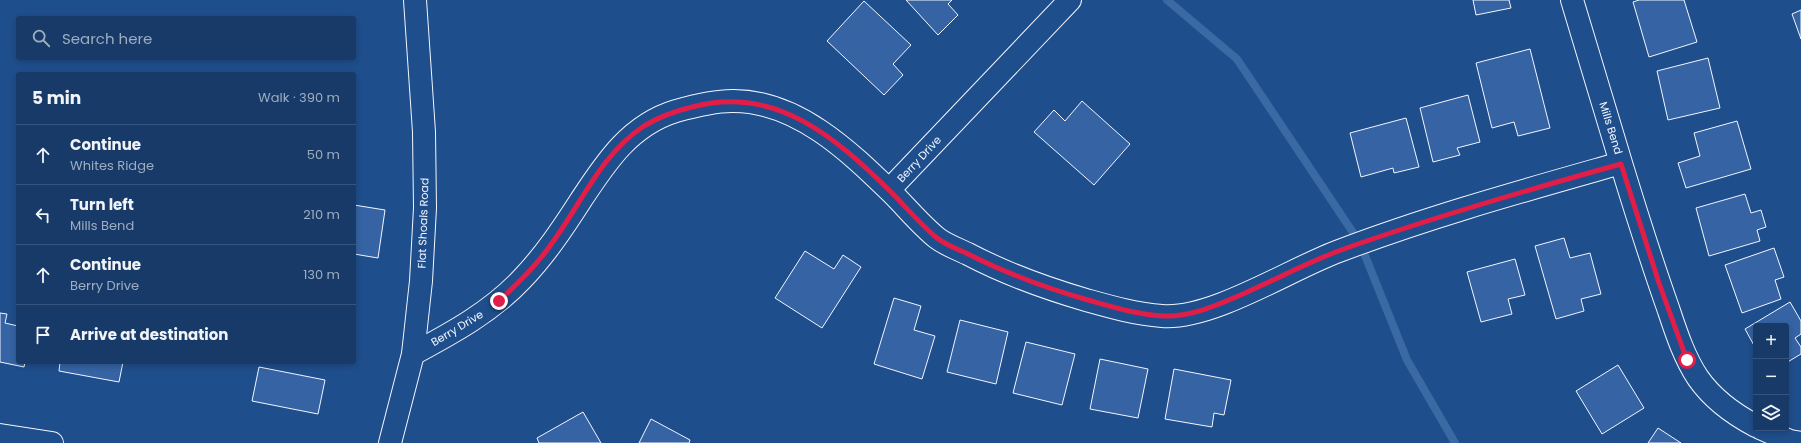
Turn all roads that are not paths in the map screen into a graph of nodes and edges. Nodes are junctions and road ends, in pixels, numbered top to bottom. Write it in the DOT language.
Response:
graph roads {
  1 [pos="415,0"];
  2 [pos="1070,0"];
  3 [pos="1572,0"];
  4 [pos="1621,164"];
  5 [pos="889,190"];
  6 [pos="412,354"];
  7 [pos="1753,424"];
  8 [pos="1767,431"];
  9 [pos="0,435"];
  10 [pos="52,443"];
  11 [pos="390,443"];
  12 [pos="1801,443"];
  1 -- 6 [label="street, Flat Shoals Road"];
  2 -- 5 [label="street, Berry Drive"];
  3 -- 4 [label="street, Mills Bend"];
  4 -- 5 [label="street, Mills Bend"];
  4 -- 7 [label="street"];
  5 -- 6 [label="street, Berry Drive"];
  6 -- 11 [label="street, Flat Shoals Road"];
  8 -- 12 [label="street"];
  9 -- 10 [label="street"];
}
